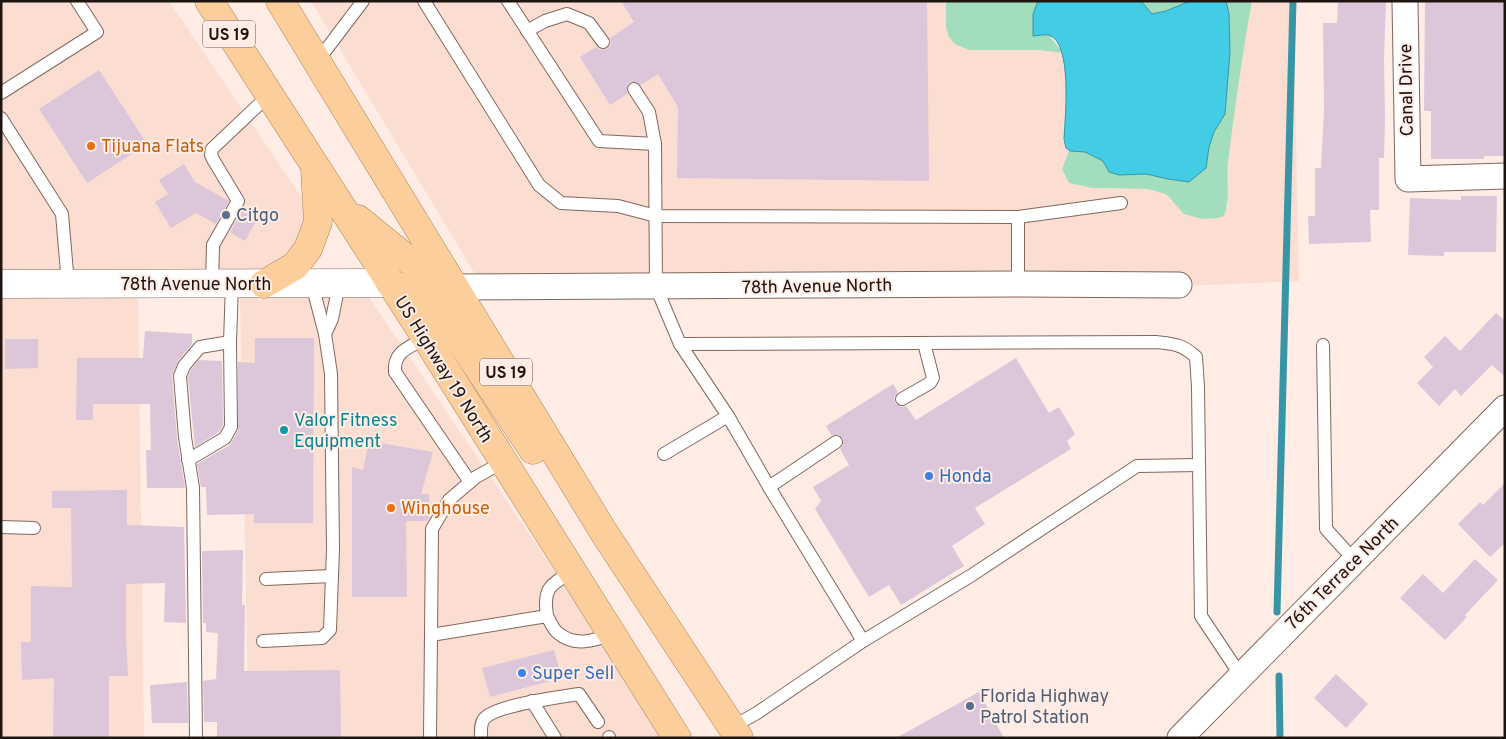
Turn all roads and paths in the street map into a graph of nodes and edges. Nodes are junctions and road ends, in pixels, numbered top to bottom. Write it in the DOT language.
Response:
graph roads {
  1 [pos="77,1"];
  2 [pos="209,1"];
  3 [pos="280,1"];
  4 [pos="363,1"];
  5 [pos="424,1"];
  6 [pos="508,1"];
  7 [pos="1405,1"];
  8 [pos="527,31"];
  9 [pos="603,42"];
  10 [pos="316,63"];
  11 [pos="634,89"];
  12 [pos="1,93"];
  13 [pos="269,95"];
  14 [pos="1,118"];
  15 [pos="655,144"];
  16 [pos="315,167"];
  17 [pos="1505,176"];
  18 [pos="337,202"];
  19 [pos="1121,203"];
  20 [pos="656,216"];
  21 [pos="1018,217"];
  22 [pos="1,284"];
  23 [pos="68,284"];
  24 [pos="222,284"];
  25 [pos="264,284"];
  26 [pos="312,284"];
  27 [pos="339,284"];
  28 [pos="390,284"];
  29 [pos="1018,284"];
  30 [pos="1179,285"];
  31 [pos="454,287"];
  32 [pos="656,287"];
  33 [pos="325,334"];
  34 [pos="426,338"];
  35 [pos="230,342"];
  36 [pos="924,343"];
  37 [pos="680,344"];
  38 [pos="1323,345"];
  39 [pos="902,399"];
  40 [pos="1505,408"];
  41 [pos="728,416"];
  42 [pos="836,442"];
  43 [pos="664,454"];
  44 [pos="188,460"];
  45 [pos="503,462"];
  46 [pos="1198,465"];
  47 [pos="470,482"];
  48 [pos="769,487"];
  49 [pos="1,528"];
  50 [pos="34,528"];
  51 [pos="603,531"];
  52 [pos="1355,561"];
  53 [pos="572,572"];
  54 [pos="332,576"];
  55 [pos="266,579"];
  56 [pos="547,616"];
  57 [pos="611,634"];
  58 [pos="431,635"];
  59 [pos="263,641"];
  60 [pos="863,641"];
  61 [pos="1241,676"];
  62 [pos="532,702"];
  63 [pos="598,722"];
  64 [pos="736,732"];
  65 [pos="196,738"];
  66 [pos="430,738"];
  67 [pos="481,738"];
  68 [pos="554,738"];
  69 [pos="677,738"];
  70 [pos="1180,738"];
  1 -- 12 [label="lane"];
  2 -- 13 [label="highway, US Highway 19 North / US 19"];
  3 -- 10 [label="highway, US 19"];
  4 -- 10 [label="lane"];
  5 -- 20 [label="lane"];
  6 -- 8 [label="lane"];
  7 -- 17 [label="street, Canal Drive"];
  8 -- 9 [label="lane"];
  8 -- 15 [label="lane"];
  10 -- 31 [label="highway, US 19"];
  11 -- 15 [label="lane"];
  13 -- 16 [label="highway, US Highway 19 North / US 19"];
  13 -- 24 [label="lane"];
  14 -- 23 [label="lane"];
  15 -- 20 [label="lane"];
  16 -- 18 [label="highway, US Highway 19 North / US 19"];
  16 -- 25 [label="highway"];
  18 -- 28 [label="highway, US Highway 19 North / US 19"];
  18 -- 31 [label="highway"];
  19 -- 21 [label="lane"];
  20 -- 21 [label="lane"];
  20 -- 32 [label="lane"];
  21 -- 29 [label="lane"];
  22 -- 23 [label="street, 78th Avenue North"];
  23 -- 24 [label="street, 78th Avenue North"];
  24 -- 25 [label="street, 78th Avenue North"];
  24 -- 35 [label="lane"];
  25 -- 26 [label="street, 78th Avenue North"];
  26 -- 27 [label="street, 78th Avenue North"];
  26 -- 33 [label="lane"];
  27 -- 28 [label="street, 78th Avenue North"];
  27 -- 33 [label="lane"];
  28 -- 34 [label="highway, US Highway 19 North / US 19"];
  28 -- 51 [label="highway"];
  29 -- 30 [label="street, 78th Avenue North"];
  29 -- 32 [label="street, 78th Avenue North"];
  31 -- 32 [label="street, 78th Avenue North"];
  31 -- 51 [label="highway, US 19"];
  32 -- 37 [label="lane"];
  33 -- 54 [label="lane"];
  34 -- 45 [label="highway, US Highway 19 North / US 19"];
  34 -- 47 [label="lane"];
  35 -- 44 [label="lane"];
  35 -- 44 [label="lane"];
  36 -- 37 [label="lane"];
  36 -- 39 [label="lane"];
  36 -- 46 [label="lane"];
  37 -- 41 [label="lane"];
  38 -- 52 [label="lane"];
  40 -- 52 [label="street, 76th Terrace North"];
  41 -- 43 [label="lane"];
  41 -- 48 [label="lane"];
  42 -- 48 [label="lane"];
  44 -- 65 [label="lane"];
  45 -- 47 [label="lane"];
  45 -- 53 [label="highway, US Highway 19 North / US 19"];
  46 -- 60 [label="lane"];
  46 -- 61 [label="lane"];
  47 -- 58 [label="lane"];
  48 -- 60 [label="lane"];
  49 -- 50 [label="lane"];
  51 -- 64 [label="highway, US 19"];
  52 -- 61 [label="street, 76th Terrace North"];
  53 -- 56 [label="lane"];
  53 -- 57 [label="highway, US Highway 19 North / US 19"];
  54 -- 55 [label="lane"];
  54 -- 59 [label="lane"];
  56 -- 57 [label="lane"];
  56 -- 58 [label="lane"];
  57 -- 69 [label="highway, US Highway 19 North / US 19"];
  58 -- 66 [label="lane"];
  60 -- 64 [label="lane"];
  61 -- 70 [label="street, 76th Terrace North"];
  62 -- 63 [label="lane"];
  62 -- 67 [label="lane"];
  62 -- 68 [label="lane"];
}
